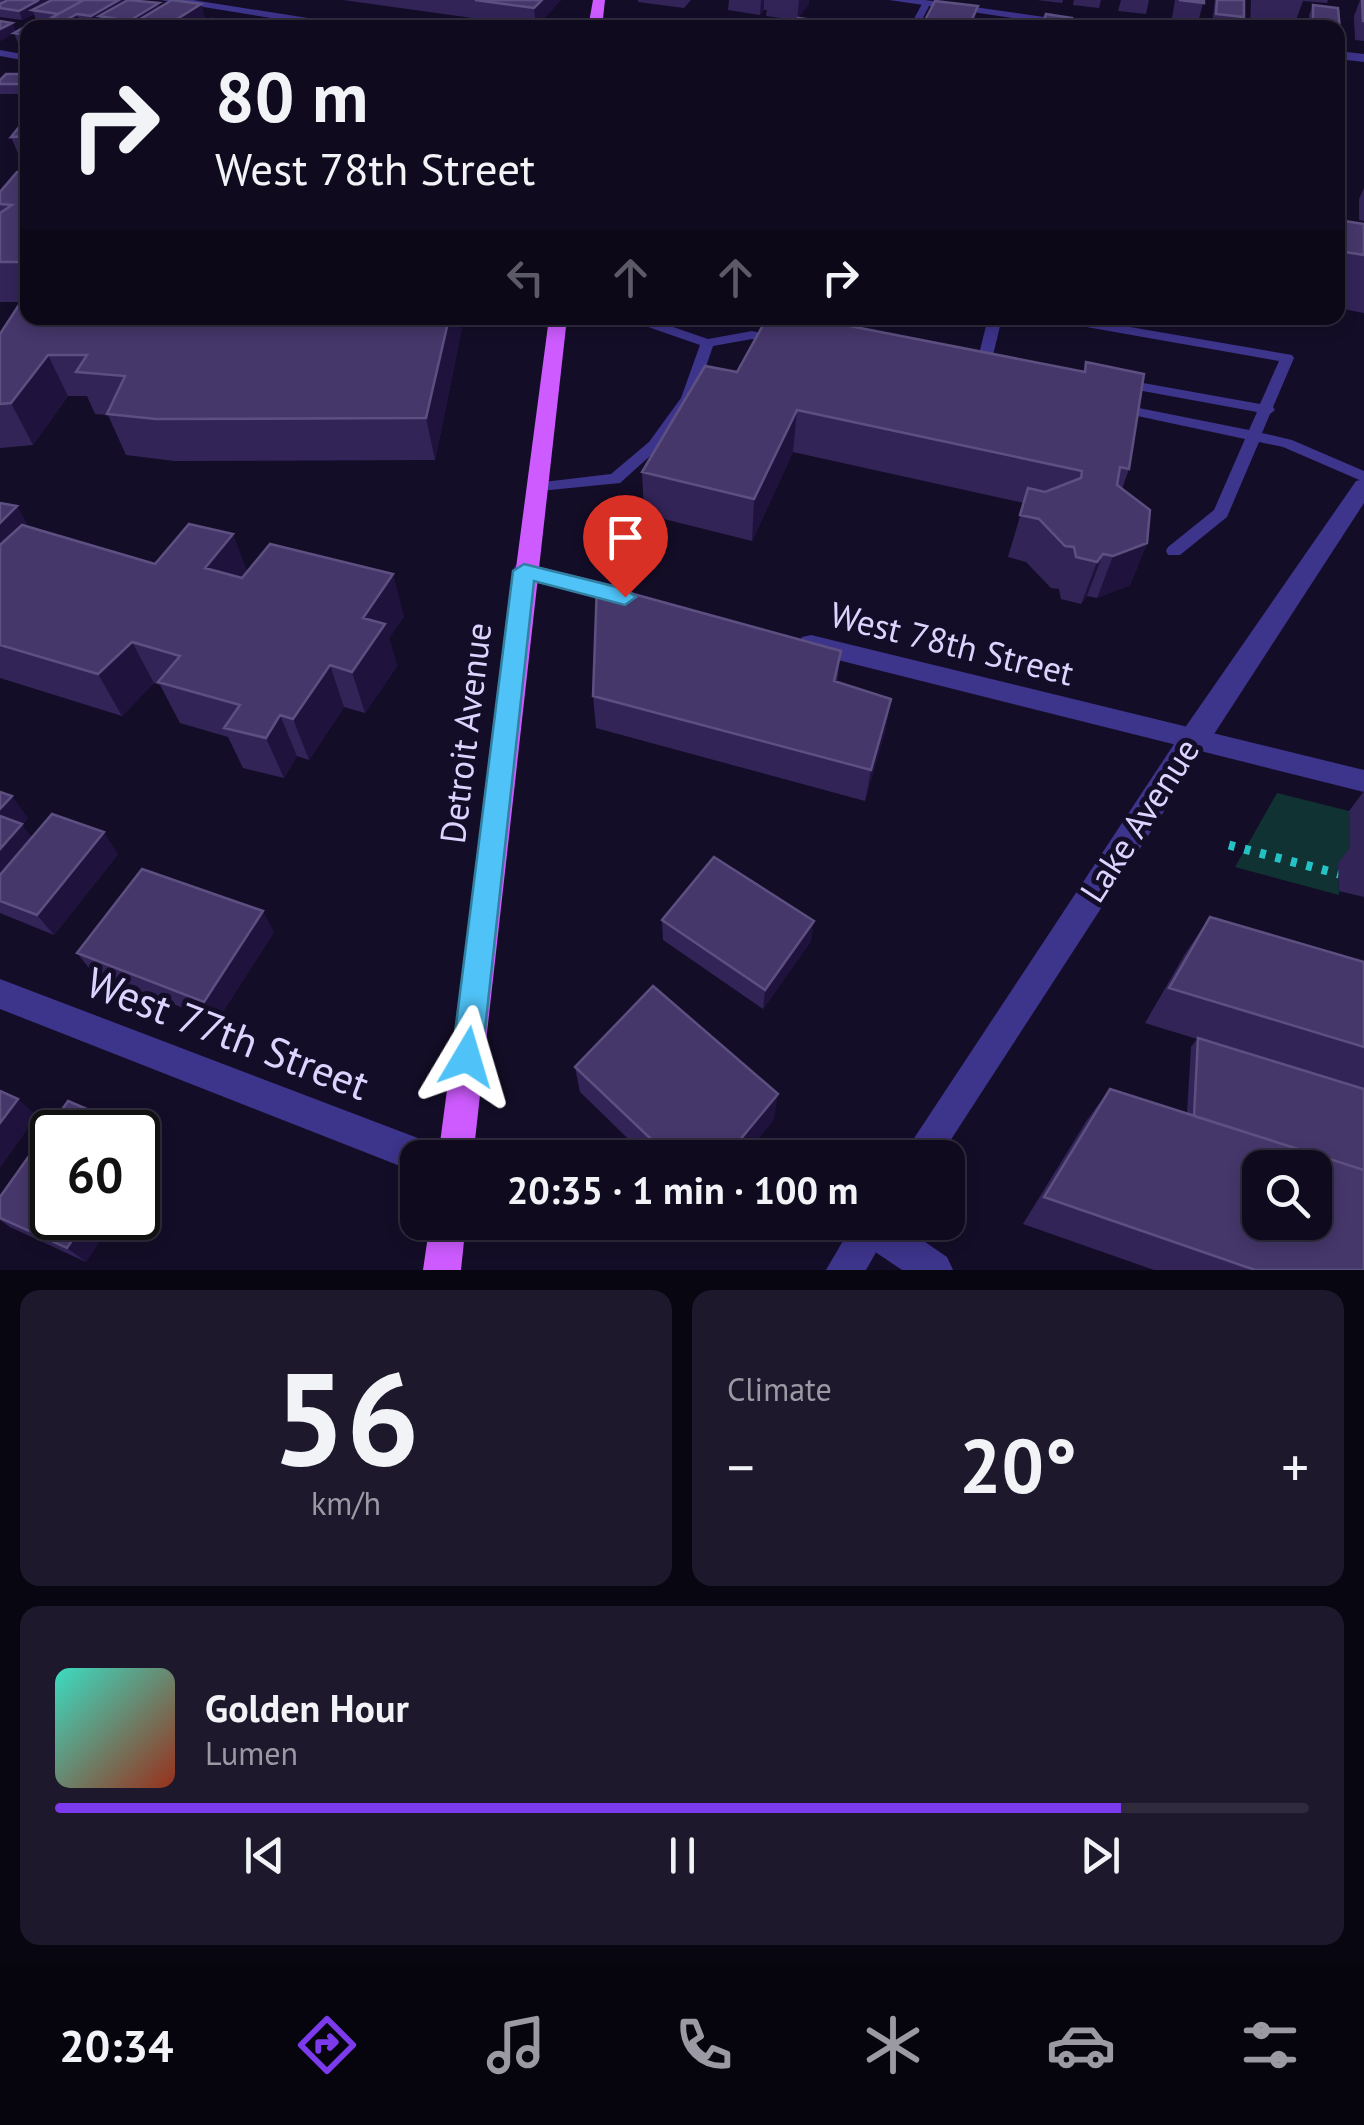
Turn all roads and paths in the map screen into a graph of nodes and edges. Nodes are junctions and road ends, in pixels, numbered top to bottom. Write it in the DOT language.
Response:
graph roads {
  1 [pos="166,0"];
  2 [pos="895,0"];
  3 [pos="926,4"];
  4 [pos="308,20"];
  5 [pos="917,20"];
  6 [pos="1053,20"];
  7 [pos="557,325"];
  8 [pos="657,325"];
  9 [pos="993,325"];
  10 [pos="1098,325"];
  11 [pos="707,342"];
  12 [pos="789,342"];
  13 [pos="1023,365"];
  14 [pos="1098,379"];
  15 [pos="1098,403"];
  16 [pos="1268,410"];
  17 [pos="1254,436"];
  18 [pos="1364,477"];
  19 [pos="1364,486"];
  20 [pos="535,488"];
  21 [pos="1174,550"];
  22 [pos="524,571"];
  23 [pos="645,602"];
  24 [pos="779,636"];
  25 [pos="1192,740"];
  26 [pos="1364,781"];
  27 [pos="1229,845"];
  28 [pos="1339,874"];
  29 [pos="0,994"];
  30 [pos="458,1140"];
  31 [pos="930,1140"];
  32 [pos="400,1149"];
  33 [pos="446,1240"];
  34 [pos="864,1240"];
  35 [pos="894,1240"];
  36 [pos="442,1270"];
  37 [pos="845,1270"];
  38 [pos="934,1270"];
  1 -- 4 [label="street"];
  2 -- 3 [label="street"];
  3 -- 5 [label="lane"];
  3 -- 6 [label="street"];
  7 -- 20 [label="main road, Detroit Avenue"];
  8 -- 11 [label="lane"];
  9 -- 13 [label="lane"];
  10 -- 16 [label="lane"];
  11 -- 12 [label="lane"];
  11 -- 20 [label="lane"];
  14 -- 16 [label="lane"];
  15 -- 17 [label="lane"];
  16 -- 17 [label="lane"];
  17 -- 18 [label="lane"];
  17 -- 21 [label="lane"];
  19 -- 25 [label="street, Lake Avenue"];
  20 -- 22 [label="main road, Detroit Avenue"];
  22 -- 23 [label="street"];
  22 -- 30 [label="main road, Detroit Avenue"];
  24 -- 25 [label="street, West 78th Street"];
  25 -- 26 [label="street, West 78th Street"];
  25 -- 31 [label="street, Lake Avenue"];
  27 -- 28 [label="path"];
  29 -- 32 [label="street, West 77th Street"];
  33 -- 36 [label="main road"];
  34 -- 37 [label="street"];
  35 -- 38 [label="street"];
}
